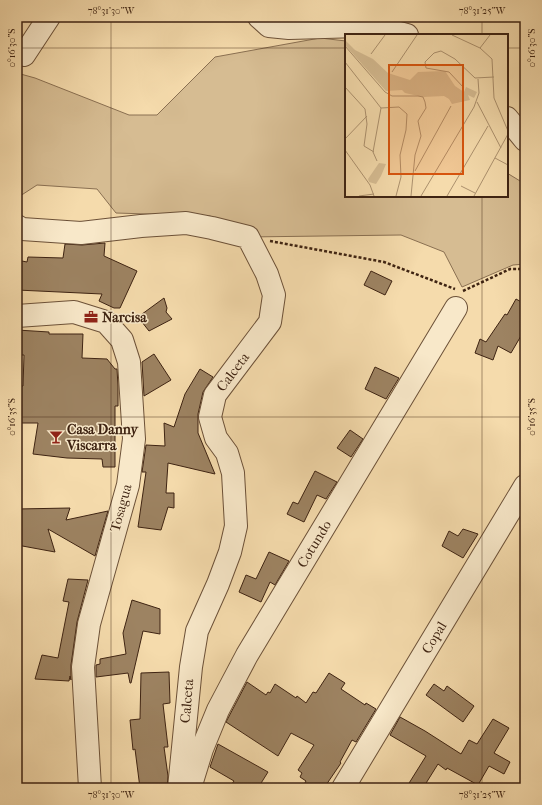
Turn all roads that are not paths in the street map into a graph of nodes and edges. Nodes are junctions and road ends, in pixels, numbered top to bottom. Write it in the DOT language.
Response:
graph roads {
  1 [pos="49,17"];
  2 [pos="259,17"];
  3 [pos="403,34"];
  4 [pos="24,55"];
  5 [pos="508,119"];
  6 [pos="525,140"];
  7 [pos="17,226"];
  8 [pos="458,296"];
  9 [pos="17,316"];
  10 [pos="525,486"];
  11 [pos="90,788"];
  12 [pos="179,788"];
  13 [pos="190,788"];
  14 [pos="343,788"];
  1 -- 4 [label="street"];
  2 -- 3 [label="street"];
  5 -- 6 [label="street"];
  7 -- 12 [label="street, Calceta"];
  8 -- 13 [label="street, Cotundo"];
  9 -- 11 [label="street, Tosagua"];
  10 -- 14 [label="street, Copal"];
}
